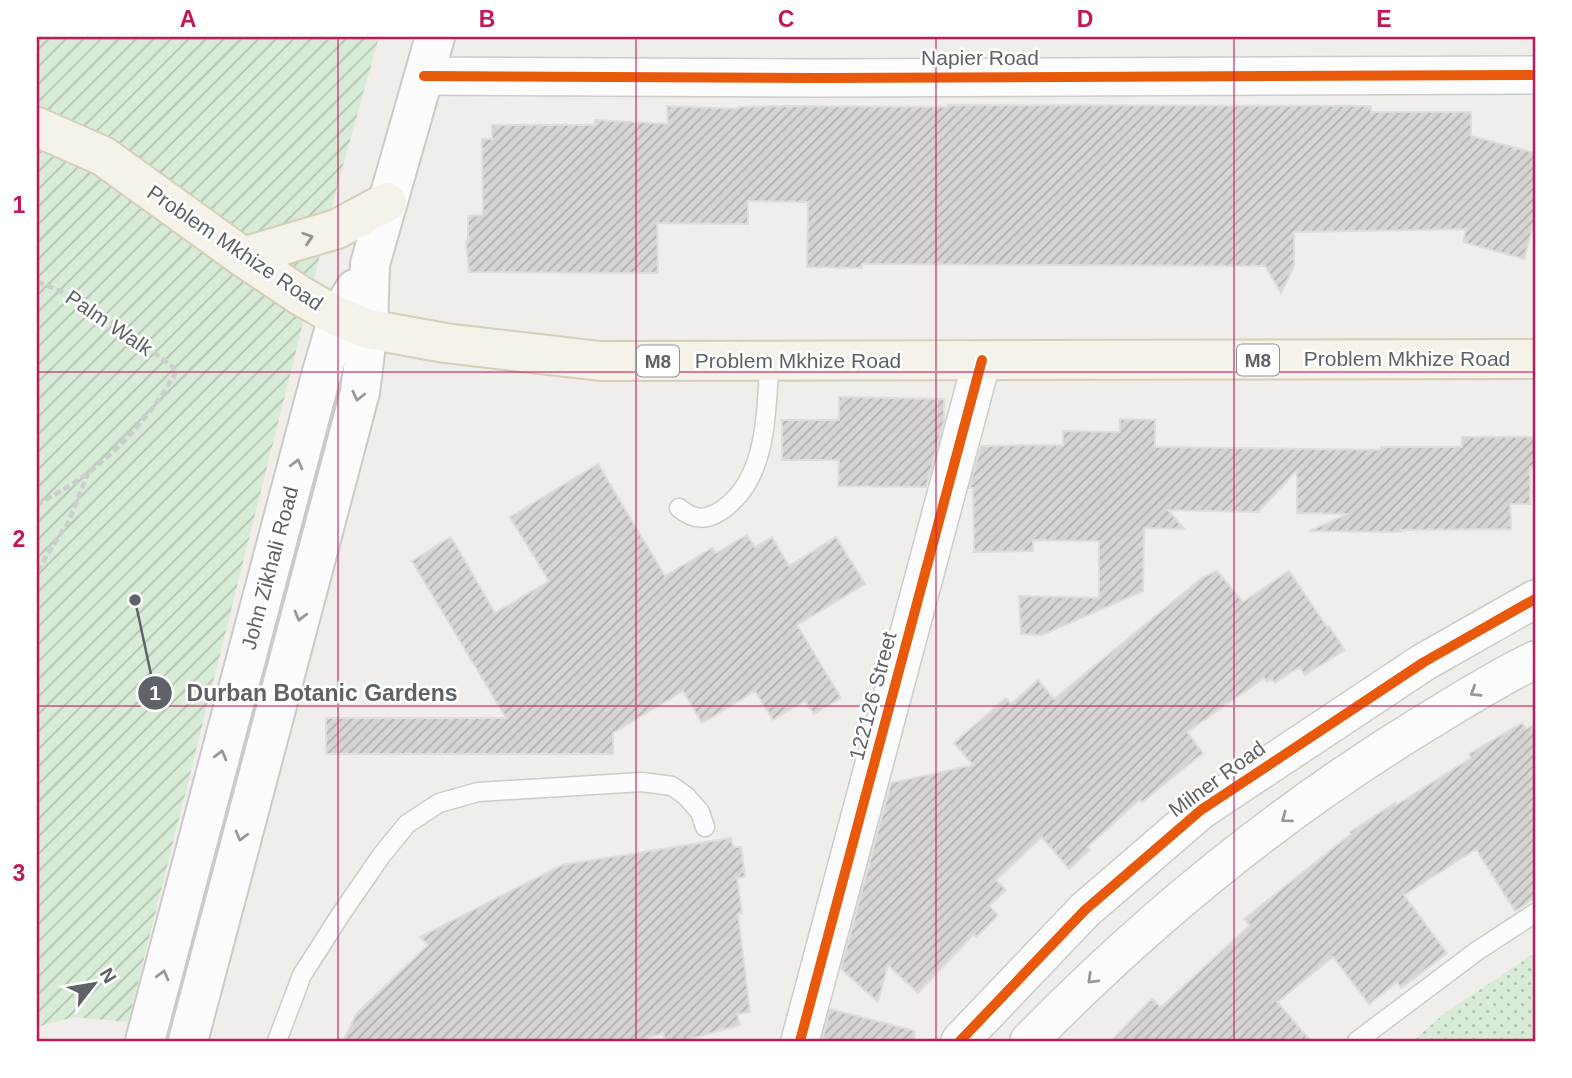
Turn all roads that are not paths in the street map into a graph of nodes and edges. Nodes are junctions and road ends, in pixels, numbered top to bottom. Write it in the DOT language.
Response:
graph roads {
  1 [pos="435,37"];
  2 [pos="1535,75"];
  3 [pos="424,76"];
  4 [pos="37,127"];
  5 [pos="387,202"];
  6 [pos="243,257"];
  7 [pos="353,323"];
  8 [pos="1535,359"];
  9 [pos="982,360"];
  10 [pos="770,361"];
  11 [pos="679,508"];
  12 [pos="1535,599"];
  13 [pos="1535,660"];
  14 [pos="1205,808"];
  15 [pos="705,827"];
  16 [pos="1238,853"];
  17 [pos="1085,910"];
  18 [pos="1535,913"];
  19 [pos="1122,950"];
  20 [pos="145,1041"];
  21 [pos="188,1041"];
  22 [pos="277,1041"];
  23 [pos="800,1041"];
  24 [pos="960,1041"];
  25 [pos="1029,1041"];
  26 [pos="1357,1041"];
  1 -- 3 [label="main road, John Zikhali Road"];
  2 -- 3 [label="street, Napier Road"];
  3 -- 5 [label="main road, John Zikhali Road"];
  4 -- 6 [label="main road, Problem Mkhize Road / M8"];
  6 -- 5 [label="main road, one-way"];
  5 -- 7 [label="main road, John Zikhali Road"];
  6 -- 7 [label="main road, Problem Mkhize Road / M8"];
  7 -- 10 [label="main road, Problem Mkhize Road / M8"];
  20 -- 7 [label="main road, John Zikhali Road, one-way"];
  7 -- 21 [label="main road, John Zikhali Road, one-way"];
  8 -- 9 [label="main road, Problem Mkhize Road / M8"];
  9 -- 10 [label="main road, Problem Mkhize Road / M8"];
  9 -- 23 [label="street, 122126 Street"];
  10 -- 11 [label="lane"];
  12 -- 14 [label="street, Milner Road"];
  13 -- 16 [label="street, one-way"];
  14 -- 16 [label="street"];
  14 -- 17 [label="street, Milner Road"];
  15 -- 22 [label="lane"];
  16 -- 19 [label="street"];
  17 -- 19 [label="street"];
  17 -- 24 [label="street, Milner Road"];
  18 -- 26 [label="lane"];
  19 -- 25 [label="street, one-way"];
}
